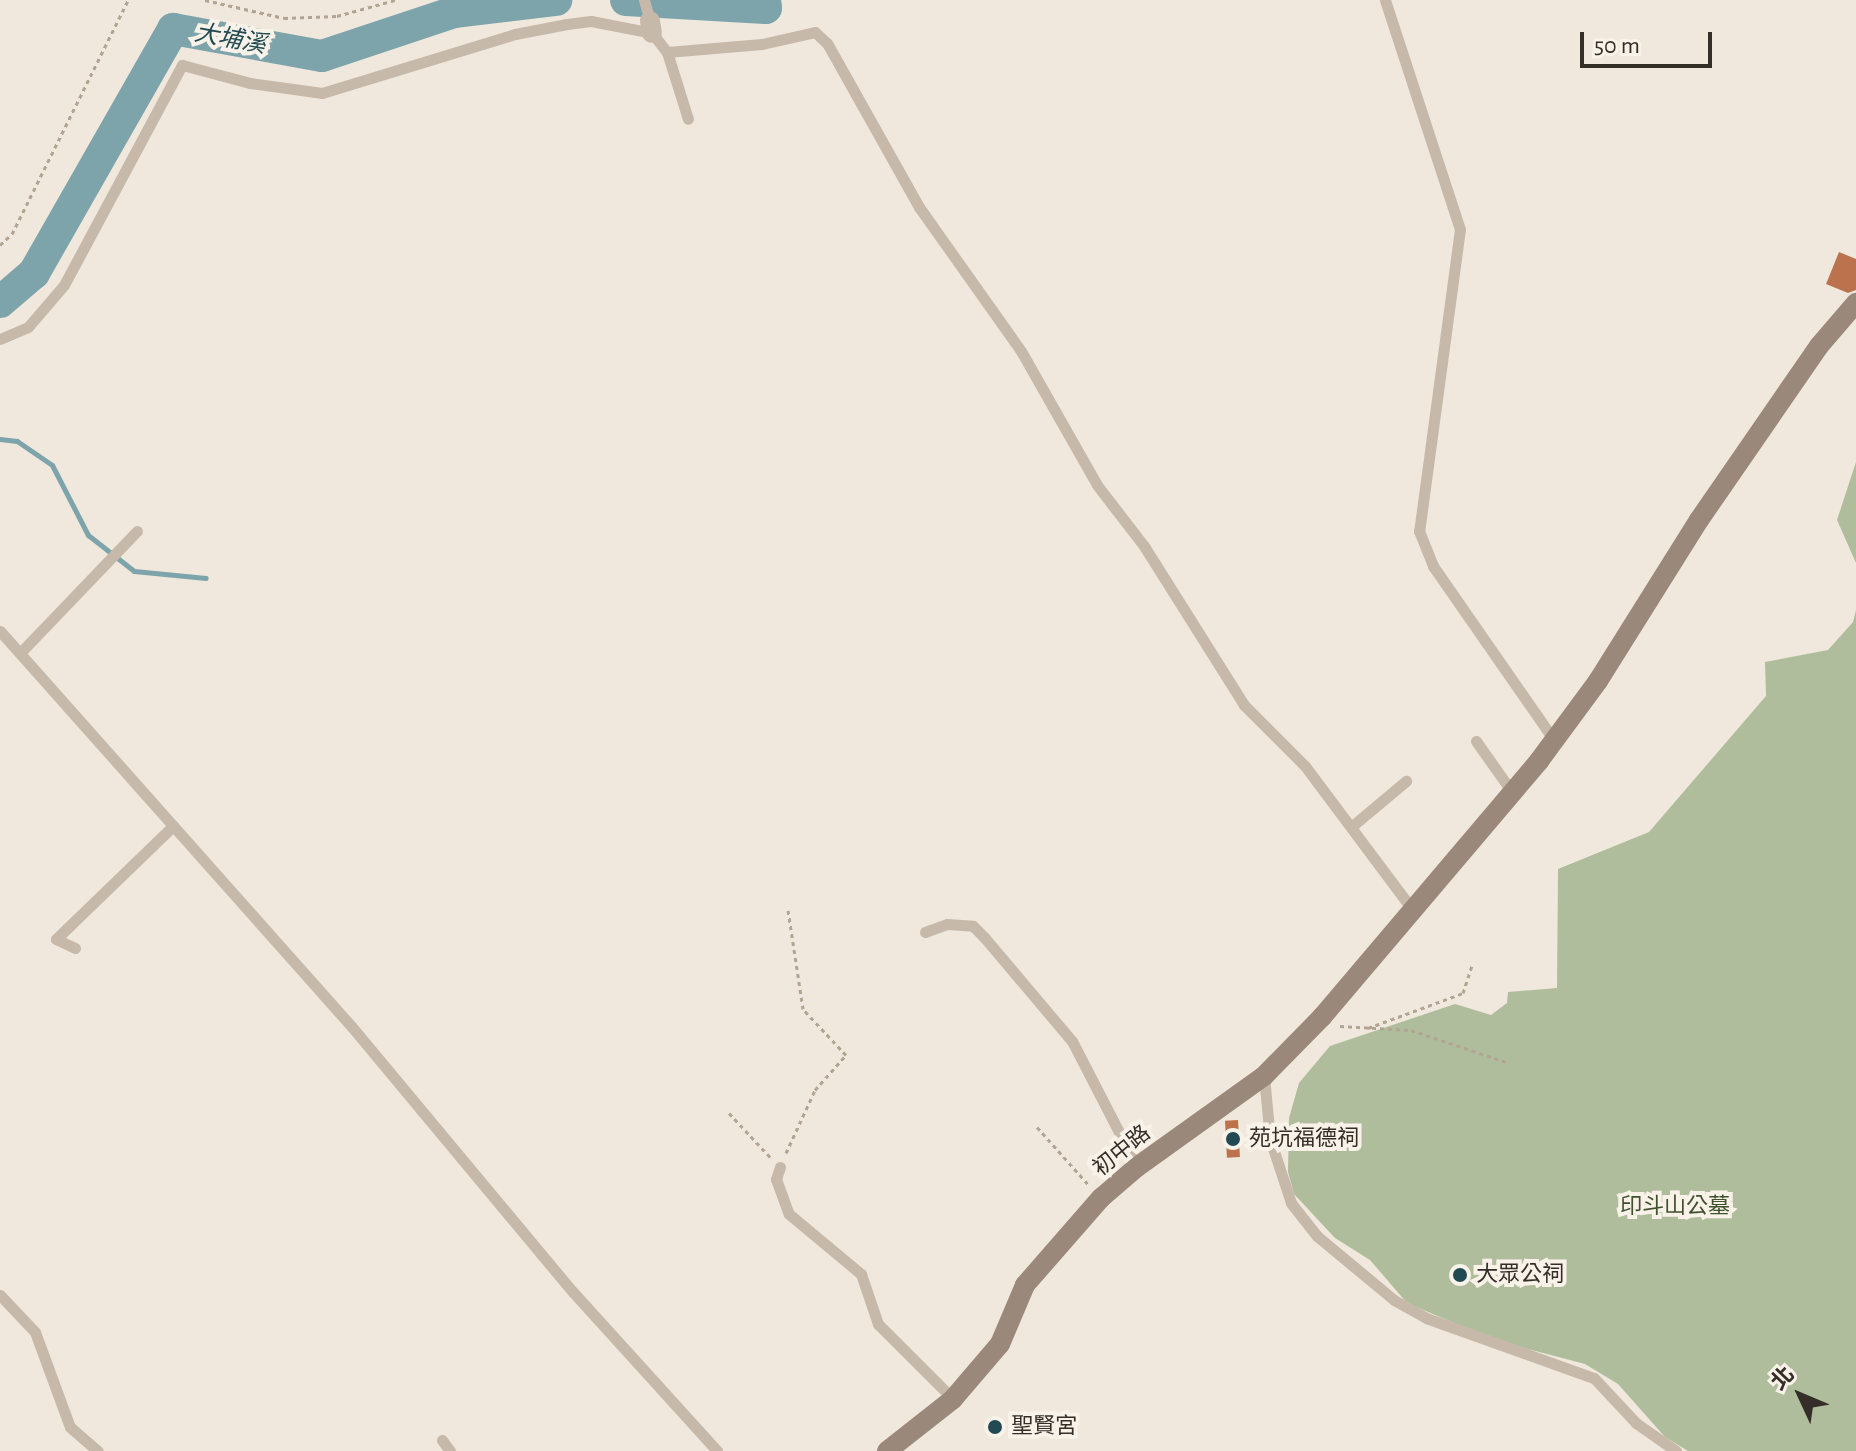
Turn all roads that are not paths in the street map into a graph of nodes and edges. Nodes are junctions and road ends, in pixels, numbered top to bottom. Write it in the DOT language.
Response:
graph roads {
  1 [pos="644,0"];
  2 [pos="1385,0"];
  3 [pos="651,27"];
  4 [pos="667,52"];
  5 [pos="688,119"];
  6 [pos="1856,303"];
  7 [pos="0,339"];
  8 [pos="137,531"];
  9 [pos="0,631"];
  10 [pos="20,653"];
  11 [pos="1554,740"];
  12 [pos="1476,741"];
  13 [pos="1406,781"];
  14 [pos="1512,792"];
  15 [pos="173,826"];
  16 [pos="1351,827"];
  17 [pos="1412,909"];
  18 [pos="925,932"];
  19 [pos="75,948"];
  20 [pos="1264,1076"];
  21 [pos="780,1167"];
  22 [pos="1137,1167"];
  23 [pos="0,1295"];
  24 [pos="953,1399"];
  25 [pos="442,1440"];
  26 [pos="98,1451"];
  27 [pos="450,1451"];
  28 [pos="717,1451"];
  29 [pos="887,1451"];
  30 [pos="1676,1451"];
  1 -- 3 [label="lane"];
  2 -- 11 [label="lane"];
  3 -- 4 [label="lane"];
  3 -- 7 [label="lane"];
  4 -- 5 [label="lane"];
  4 -- 16 [label="lane"];
  6 -- 11 [label="street, 初中路"];
  8 -- 10 [label="lane"];
  9 -- 10 [label="lane"];
  10 -- 15 [label="lane"];
  11 -- 14 [label="street, 初中路"];
  12 -- 14 [label="lane"];
  13 -- 16 [label="lane"];
  14 -- 17 [label="street, 初中路"];
  15 -- 19 [label="lane"];
  15 -- 28 [label="lane"];
  16 -- 17 [label="lane"];
  17 -- 20 [label="street, 初中路"];
  18 -- 22 [label="lane"];
  20 -- 22 [label="street, 初中路"];
  20 -- 30 [label="lane"];
  21 -- 24 [label="lane"];
  22 -- 24 [label="street, 初中路"];
  23 -- 26 [label="lane"];
  24 -- 29 [label="street, 初中路"];
  25 -- 27 [label="lane"];
}
